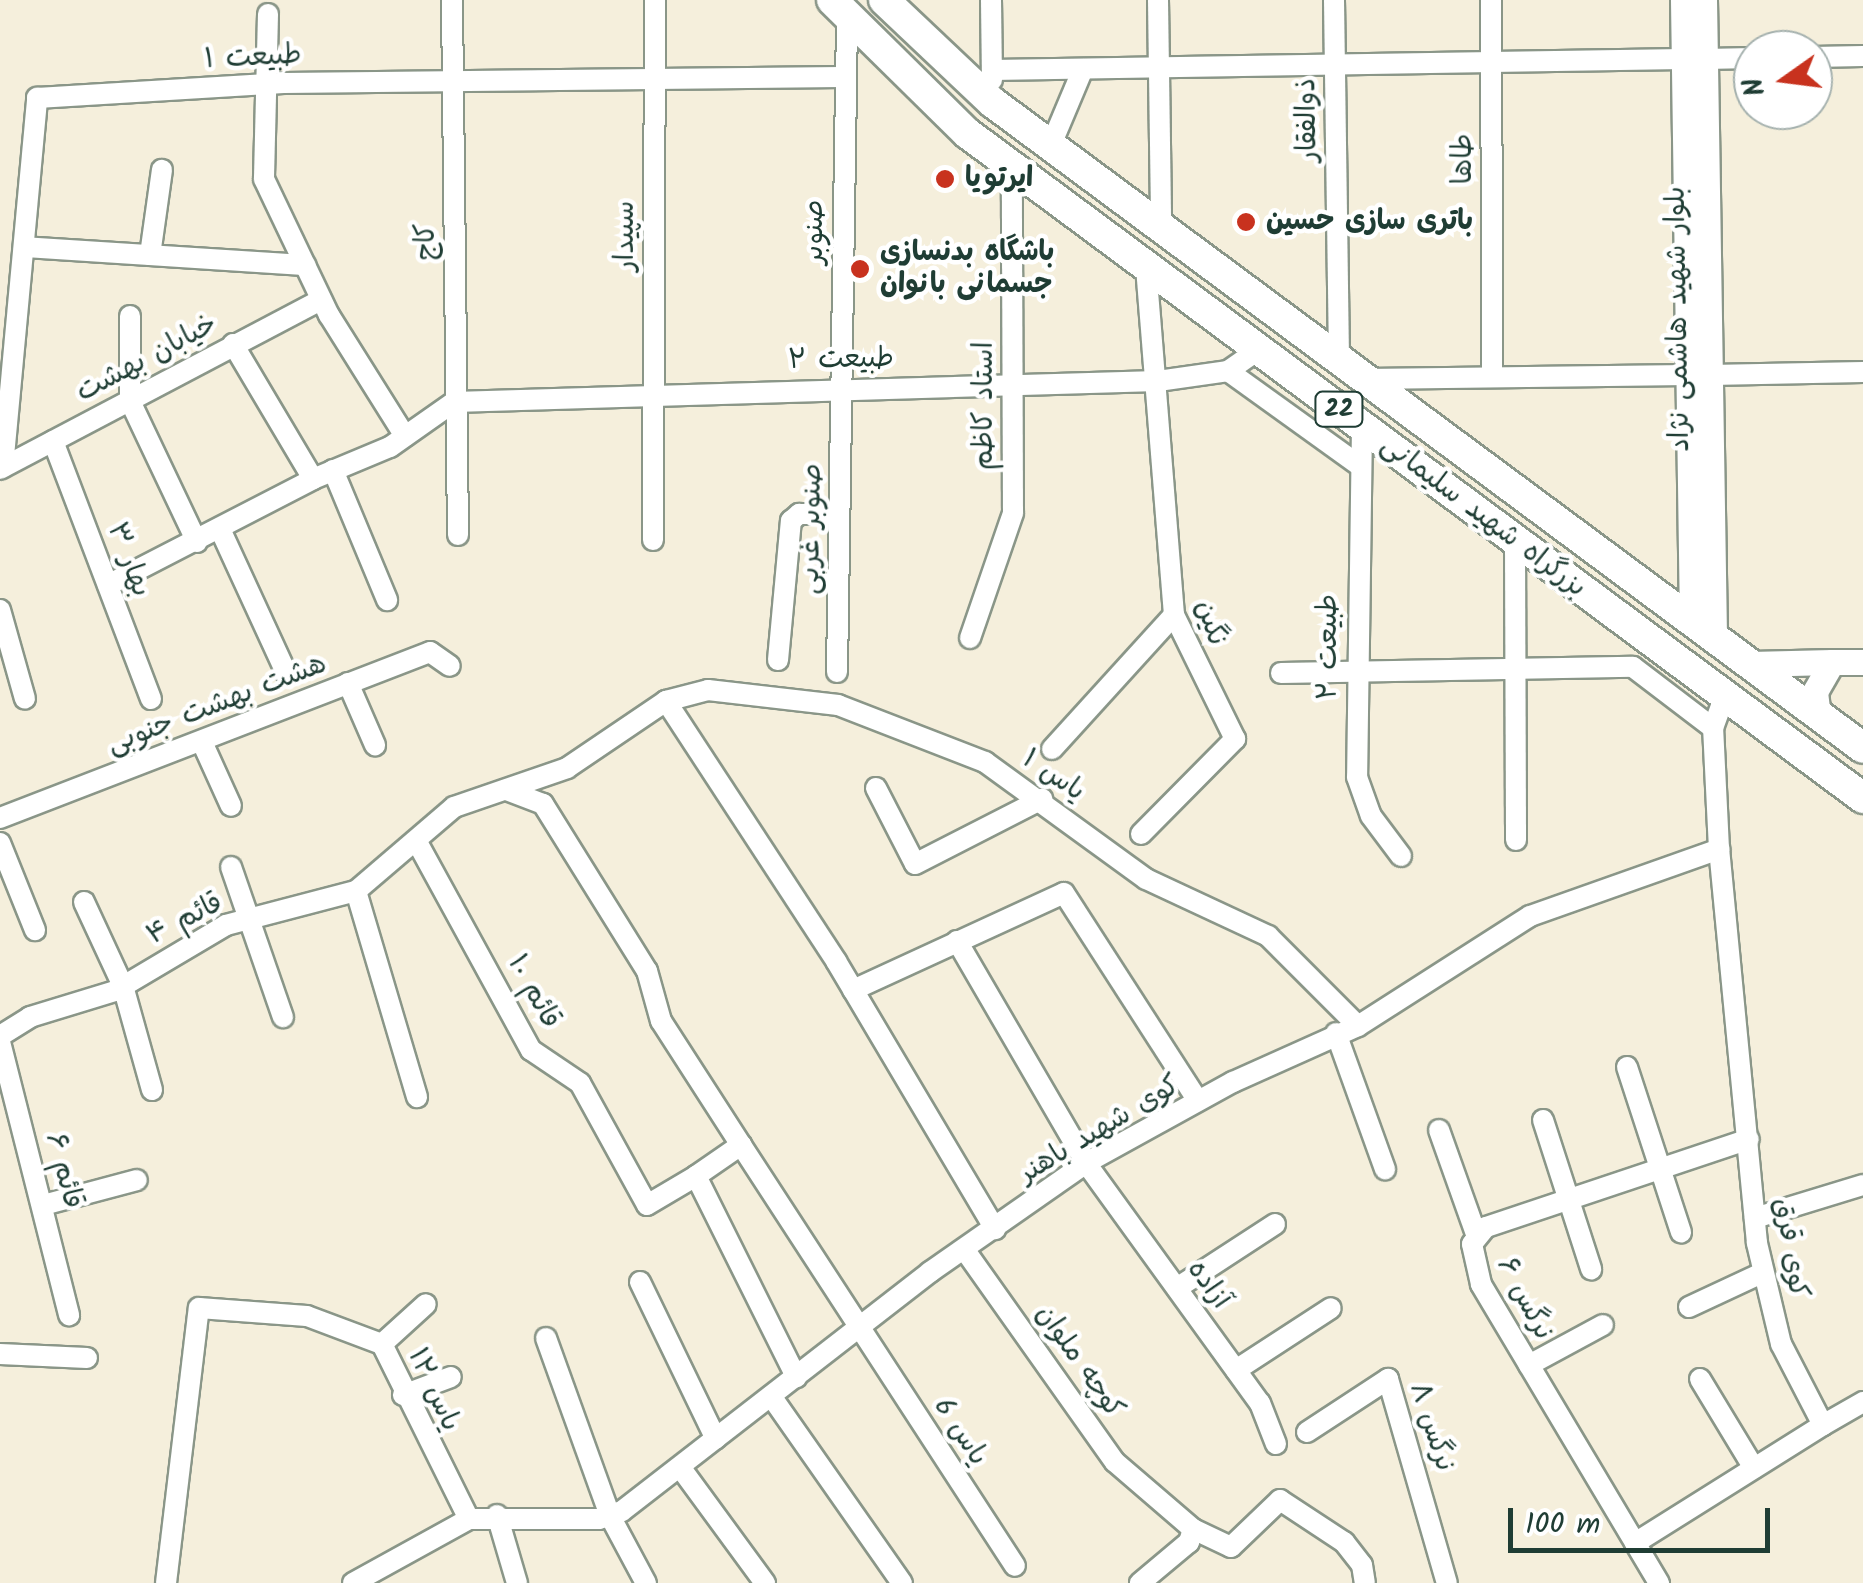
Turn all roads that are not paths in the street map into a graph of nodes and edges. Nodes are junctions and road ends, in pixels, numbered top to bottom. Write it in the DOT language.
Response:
graph roads {
  1 [pos="452,0"];
  2 [pos="655,0"];
  3 [pos="884,0"];
  4 [pos="991,0"];
  5 [pos="1158,0"];
  6 [pos="1334,0"];
  7 [pos="1491,0"];
  8 [pos="1683,0"];
  9 [pos="1704,0"];
  10 [pos="840,10"];
  11 [pos="268,14"];
  12 [pos="1863,56"];
  13 [pos="1833,57"];
  14 [pos="1733,58"];
  15 [pos="1694,59"];
  16 [pos="1491,62"];
  17 [pos="1335,65"];
  18 [pos="1159,68"];
  19 [pos="1084,69"];
  20 [pos="992,70"];
  21 [pos="842,77"];
  22 [pos="654,78"];
  23 [pos="455,81"];
  24 [pos="266,84"];
  25 [pos="992,102"];
  26 [pos="1051,145"];
  27 [pos="1012,166"];
  28 [pos="162,170"];
  29 [pos="1161,226"];
  30 [pos="24,246"];
  31 [pos="150,254"];
  32 [pos="305,264"];
  33 [pos="1146,265"];
  34 [pos="321,300"];
  35 [pos="130,316"];
  36 [pos="234,344"];
  37 [pos="1259,349"];
  38 [pos="1338,358"];
  39 [pos="1228,371"];
  40 [pos="1863,372"];
  41 [pos="1699,375"];
  42 [pos="1492,378"];
  43 [pos="1366,379"];
  44 [pos="1158,381"];
  45 [pos="843,386"];
  46 [pos="1012,386"];
  47 [pos="653,393"];
  48 [pos="130,401"];
  49 [pos="454,402"];
  50 [pos="1362,426"];
  51 [pos="406,436"];
  52 [pos="52,441"];
  53 [pos="1359,465"];
  54 [pos="2,468"];
  55 [pos="334,470"];
  56 [pos="313,479"];
  57 [pos="839,514"];
  58 [pos="220,529"];
  59 [pos="458,535"];
  60 [pos="653,540"];
  61 [pos="197,542"];
  62 [pos="1515,545"];
  63 [pos="108,585"];
  64 [pos="386,600"];
  65 [pos="0,610"];
  66 [pos="1174,616"];
  67 [pos="1703,629"];
  68 [pos="970,638"];
  69 [pos="778,660"];
  70 [pos="1832,662"];
  71 [pos="1863,662"];
  72 [pos="1750,664"];
  73 [pos="450,666"];
  74 [pos="1514,667"];
  75 [pos="838,672"];
  76 [pos="1354,672"];
  77 [pos="1281,674"];
  78 [pos="287,675"];
  79 [pos="348,683"];
  80 [pos="1724,695"];
  81 [pos="25,699"];
  82 [pos="152,699"];
  83 [pos="666,701"];
  84 [pos="1818,714"];
  85 [pos="1713,728"];
  86 [pos="202,742"];
  87 [pos="375,745"];
  88 [pos="1052,748"];
  89 [pos="1863,748"];
  90 [pos="876,788"];
  91 [pos="503,789"];
  92 [pos="1863,798"];
  93 [pos="1042,799"];
  94 [pos="231,806"];
  95 [pos="0,818"];
  96 [pos="1141,834"];
  97 [pos="1516,840"];
  98 [pos="416,842"];
  99 [pos="0,843"];
  100 [pos="1719,849"];
  101 [pos="1401,856"];
  102 [pos="231,867"];
  103 [pos="356,890"];
  104 [pos="84,902"];
  105 [pos="252,918"];
  106 [pos="34,930"];
  107 [pos="957,940"];
  108 [pos="123,986"];
  109 [pos="853,990"];
  110 [pos="283,1017"];
  111 [pos="1358,1026"];
  112 [pos="1336,1033"];
  113 [pos="0,1039"];
  114 [pos="1627,1066"];
  115 [pos="152,1090"];
  116 [pos="417,1097"];
  117 [pos="1198,1101"];
  118 [pos="1543,1120"];
  119 [pos="1439,1130"];
  120 [pos="1749,1139"];
  121 [pos="741,1145"];
  122 [pos="1086,1163"];
  123 [pos="1658,1168"];
  124 [pos="1386,1169"];
  125 [pos="696,1176"];
  126 [pos="137,1180"];
  127 [pos="1863,1185"];
  128 [pos="1570,1199"];
  129 [pos="44,1205"];
  130 [pos="1755,1218"];
  131 [pos="1275,1224"];
  132 [pos="995,1229"];
  133 [pos="1681,1232"];
  134 [pos="1476,1234"];
  135 [pos="964,1249"];
  136 [pos="1591,1269"];
  137 [pos="1762,1273"];
  138 [pos="640,1282"];
  139 [pos="1177,1288"];
  140 [pos="426,1304"];
  141 [pos="1689,1307"];
  142 [pos="1331,1308"];
  143 [pos="69,1315"];
  144 [pos="1603,1326"];
  145 [pos="859,1328"];
  146 [pos="546,1338"];
  147 [pos="382,1344"];
  148 [pos="0,1354"];
  149 [pos="87,1358"];
  150 [pos="1529,1365"];
  151 [pos="1236,1370"];
  152 [pos="451,1377"];
  153 [pos="796,1377"];
  154 [pos="1700,1379"];
  155 [pos="403,1395"];
  156 [pos="771,1396"];
  157 [pos="1863,1402"];
  158 [pos="1823,1425"];
  159 [pos="1306,1432"];
  160 [pos="716,1439"];
  161 [pos="1276,1444"];
  162 [pos="680,1467"];
  163 [pos="1754,1468"];
  164 [pos="497,1515"];
  165 [pos="610,1516"];
  166 [pos="468,1519"];
  167 [pos="1193,1529"];
  168 [pos="1635,1543"];
  169 [pos="1015,1566"];
  170 [pos="166,1583"];
  171 [pos="353,1583"];
  172 [pos="517,1583"];
  173 [pos="646,1583"];
  174 [pos="765,1583"];
  175 [pos="902,1583"];
  176 [pos="1140,1583"];
  177 [pos="1365,1583"];
  178 [pos="1447,1583"];
  179 [pos="1659,1583"];
  1 -- 23 [label="street, کاج"];
  2 -- 22 [label="street, سپیدار"];
  3 -- 25 [label="highway, بزرگراه شهید سلیمانی / 22"];
  4 -- 20 [label="street"];
  5 -- 18 [label="street"];
  6 -- 17 [label="street, ذوالفقار"];
  7 -- 16 [label="street, طاها"];
  8 -- 15 [label="main road, بلوار شهید هاشمی نژاد"];
  9 -- 15 [label="main road, بلوار شهید هاشمی نژاد"];
  10 -- 21 [label="street, صنوبر"];
  10 -- 27 [label="highway, بزرگراه شهید سلیمانی / 22"];
  11 -- 24 [label="street"];
  12 -- 13 [label="street"];
  14 -- 15 [label="street"];
  15 -- 16 [label="street"];
  15 -- 41 [label="main road, بلوار شهید هاشمی نژاد"];
  16 -- 17 [label="street"];
  16 -- 42 [label="street, طاها"];
  17 -- 18 [label="street"];
  17 -- 38 [label="street, ذوالفقار"];
  18 -- 19 [label="street"];
  18 -- 29 [label="street"];
  19 -- 20 [label="street"];
  19 -- 26 [label="street"];
  20 -- 25 [label="street"];
  21 -- 22 [label="street, طبیعت ۱"];
  21 -- 45 [label="street, صنوبر"];
  22 -- 23 [label="street, طبیعت ۱"];
  22 -- 47 [label="street, سپیدار"];
  23 -- 24 [label="street, طبیعت ۱"];
  23 -- 49 [label="street, کاج"];
  24 -- 30 [label="street, طبیعت ۱"];
  24 -- 32 [label="street"];
  25 -- 26 [label="highway, بزرگراه شهید سلیمانی / 22"];
  26 -- 29 [label="highway, بزرگراه شهید سلیمانی / 22"];
  27 -- 33 [label="highway, بزرگراه شهید سلیمانی / 22"];
  27 -- 46 [label="street, استاد کاظم"];
  28 -- 31 [label="street"];
  29 -- 38 [label="highway, بزرگراه شهید سلیمانی / 22"];
  30 -- 31 [label="street"];
  30 -- 54 [label="street, طبیعت ۱"];
  31 -- 32 [label="street"];
  32 -- 34 [label="street"];
  33 -- 37 [label="highway, بزرگراه شهید سلیمانی / 22"];
  33 -- 44 [label="street, نگین"];
  34 -- 36 [label="street, خیابان بهشت"];
  34 -- 51 [label="street"];
  35 -- 48 [label="street"];
  36 -- 48 [label="street, خیابان بهشت"];
  36 -- 56 [label="street"];
  37 -- 39 [label="street"];
  37 -- 50 [label="highway, بزرگراه شهید سلیمانی / 22"];
  38 -- 43 [label="highway, بزرگراه شهید سلیمانی / 22"];
  39 -- 44 [label="street, طبیعت ۲"];
  39 -- 53 [label="street"];
  40 -- 41 [label="street"];
  41 -- 42 [label="street"];
  41 -- 67 [label="main road, بلوار شهید هاشمی نژاد"];
  42 -- 43 [label="street"];
  43 -- 67 [label="highway, بزرگراه شهید سلیمانی / 22"];
  44 -- 46 [label="street, طبیعت ۲"];
  44 -- 66 [label="street, نگین"];
  45 -- 46 [label="street, طبیعت ۲"];
  45 -- 47 [label="street, طبیعت ۲"];
  45 -- 57 [label="street, صنوبر غربی"];
  46 -- 68 [label="street, استاد کاظم"];
  47 -- 49 [label="street, طبیعت ۲"];
  47 -- 60 [label="street, سپیدار"];
  48 -- 52 [label="street, خیابان بهشت"];
  48 -- 61 [label="street"];
  49 -- 51 [label="street"];
  49 -- 59 [label="street, کاج"];
  50 -- 53 [label="street, طبیعت ٣"];
  50 -- 62 [label="highway, بزرگراه شهید سلیمانی / 22"];
  51 -- 55 [label="street"];
  52 -- 54 [label="street, خیابان بهشت"];
  52 -- 63 [label="street, بهار ۳"];
  53 -- 76 [label="street, طبیعت ٣"];
  55 -- 56 [label="street"];
  55 -- 64 [label="street"];
  56 -- 58 [label="street"];
  57 -- 69 [label="street"];
  57 -- 75 [label="street, صنوبر غربی"];
  58 -- 61 [label="street"];
  58 -- 78 [label="street"];
  61 -- 63 [label="street"];
  62 -- 74 [label="street"];
  62 -- 80 [label="highway, بزرگراه شهید سلیمانی / 22"];
  63 -- 82 [label="street, بهار ۳"];
  65 -- 81 [label="street"];
  66 -- 88 [label="street"];
  66 -- 96 [label="street, نگین"];
  67 -- 72 [label="highway, بزرگراه شهید سلیمانی / 22"];
  70 -- 71 [label="main road"];
  70 -- 72 [label="main road"];
  70 -- 84 [label="main road"];
  72 -- 84 [label="highway, بزرگراه شهید سلیمانی / 22"];
  73 -- 79 [label="street, هشت بهشت جنوبی"];
  74 -- 76 [label="street"];
  74 -- 85 [label="street"];
  74 -- 97 [label="street"];
  76 -- 77 [label="street"];
  76 -- 101 [label="street, طبیعت ٣"];
  79 -- 86 [label="street, هشت بهشت جنوبی"];
  79 -- 87 [label="street"];
  80 -- 85 [label="street"];
  80 -- 92 [label="highway, بزرگراه شهید سلیمانی / 22"];
  83 -- 91 [label="street, قائم ۴"];
  83 -- 93 [label="street, یاس ۱"];
  83 -- 109 [label="street"];
  84 -- 89 [label="highway, بزرگراه شهید سلیمانی / 22"];
  85 -- 100 [label="street"];
  86 -- 94 [label="street"];
  86 -- 95 [label="street, هشت بهشت جنوبی"];
  90 -- 93 [label="street"];
  91 -- 98 [label="street, قائم ۴"];
  91 -- 121 [label="street, یاس 6"];
  93 -- 111 [label="street, یاس ۱"];
  98 -- 103 [label="street, قائم ۴"];
  98 -- 125 [label="street, قائم ۱۰"];
  99 -- 106 [label="street"];
  100 -- 111 [label="street, کوی شهید باهنر"];
  100 -- 120 [label="street, کوی قرق"];
  102 -- 105 [label="street"];
  103 -- 105 [label="street, قائم ۴"];
  103 -- 116 [label="street"];
  104 -- 108 [label="street"];
  105 -- 108 [label="street, قائم ۴"];
  105 -- 110 [label="street"];
  107 -- 109 [label="street"];
  107 -- 117 [label="street"];
  107 -- 122 [label="street, آزاده"];
  108 -- 113 [label="street, قائم ۴"];
  108 -- 115 [label="street"];
  109 -- 132 [label="street"];
  111 -- 112 [label="street, کوی شهید باهنر"];
  112 -- 117 [label="street, کوی شهید باهنر"];
  112 -- 124 [label="street"];
  113 -- 129 [label="street, قائم ۶"];
  114 -- 123 [label="street"];
  117 -- 122 [label="street, کوی شهید باهنر"];
  118 -- 128 [label="street"];
  119 -- 134 [label="street"];
  120 -- 123 [label="street, نرگس ۶"];
  120 -- 130 [label="street, کوی قرق"];
  121 -- 125 [label="street"];
  121 -- 145 [label="street, یاس 6"];
  122 -- 132 [label="street, کوی شهید باهنر"];
  122 -- 139 [label="street, آزاده"];
  123 -- 128 [label="street, نرگس ۶"];
  123 -- 133 [label="street"];
  125 -- 153 [label="street"];
  126 -- 129 [label="street"];
  127 -- 130 [label="street"];
  128 -- 134 [label="street, نرگس ۶"];
  128 -- 136 [label="street"];
  129 -- 143 [label="street, قائم ۶"];
  130 -- 137 [label="street, کوی قرق"];
  131 -- 139 [label="street"];
  132 -- 135 [label="street, کوی شهید باهنر"];
  134 -- 150 [label="street, نرگس ۶"];
  135 -- 145 [label="street, کوی شهید باهنر"];
  135 -- 167 [label="street, کوچه ملوان"];
  137 -- 141 [label="street"];
  137 -- 158 [label="street, کوی قرق"];
  138 -- 160 [label="street"];
  139 -- 151 [label="street, آزاده"];
  140 -- 147 [label="street"];
  142 -- 151 [label="street"];
  144 -- 150 [label="street"];
  145 -- 153 [label="street, کوی شهید باهنر"];
  145 -- 169 [label="street, یاس 6"];
  146 -- 165 [label="street"];
  147 -- 155 [label="street, یاس ۱۲"];
  147 -- 170 [label="street, یاس ۱۲"];
  148 -- 149 [label="street"];
  150 -- 168 [label="street, نرگس ۶"];
  151 -- 161 [label="street, آزاده"];
  152 -- 155 [label="street"];
  153 -- 156 [label="street, کوی شهید باهنر"];
  154 -- 163 [label="street"];
  155 -- 166 [label="street, یاس ۱۲"];
  156 -- 160 [label="street, کوی شهید باهنر"];
  156 -- 175 [label="street"];
  157 -- 158 [label="street"];
  158 -- 163 [label="street"];
  159 -- 178 [label="street, نرگس ۸"];
  160 -- 162 [label="street, کوی شهید باهنر"];
  162 -- 165 [label="street, کوی شهید باهنر"];
  162 -- 174 [label="street"];
  163 -- 168 [label="street"];
  164 -- 165 [label="street"];
  164 -- 166 [label="street"];
  164 -- 172 [label="street"];
  165 -- 173 [label="street"];
  166 -- 171 [label="street"];
  167 -- 176 [label="street"];
  167 -- 177 [label="street"];
  168 -- 179 [label="street, نرگس ۶"];
}
